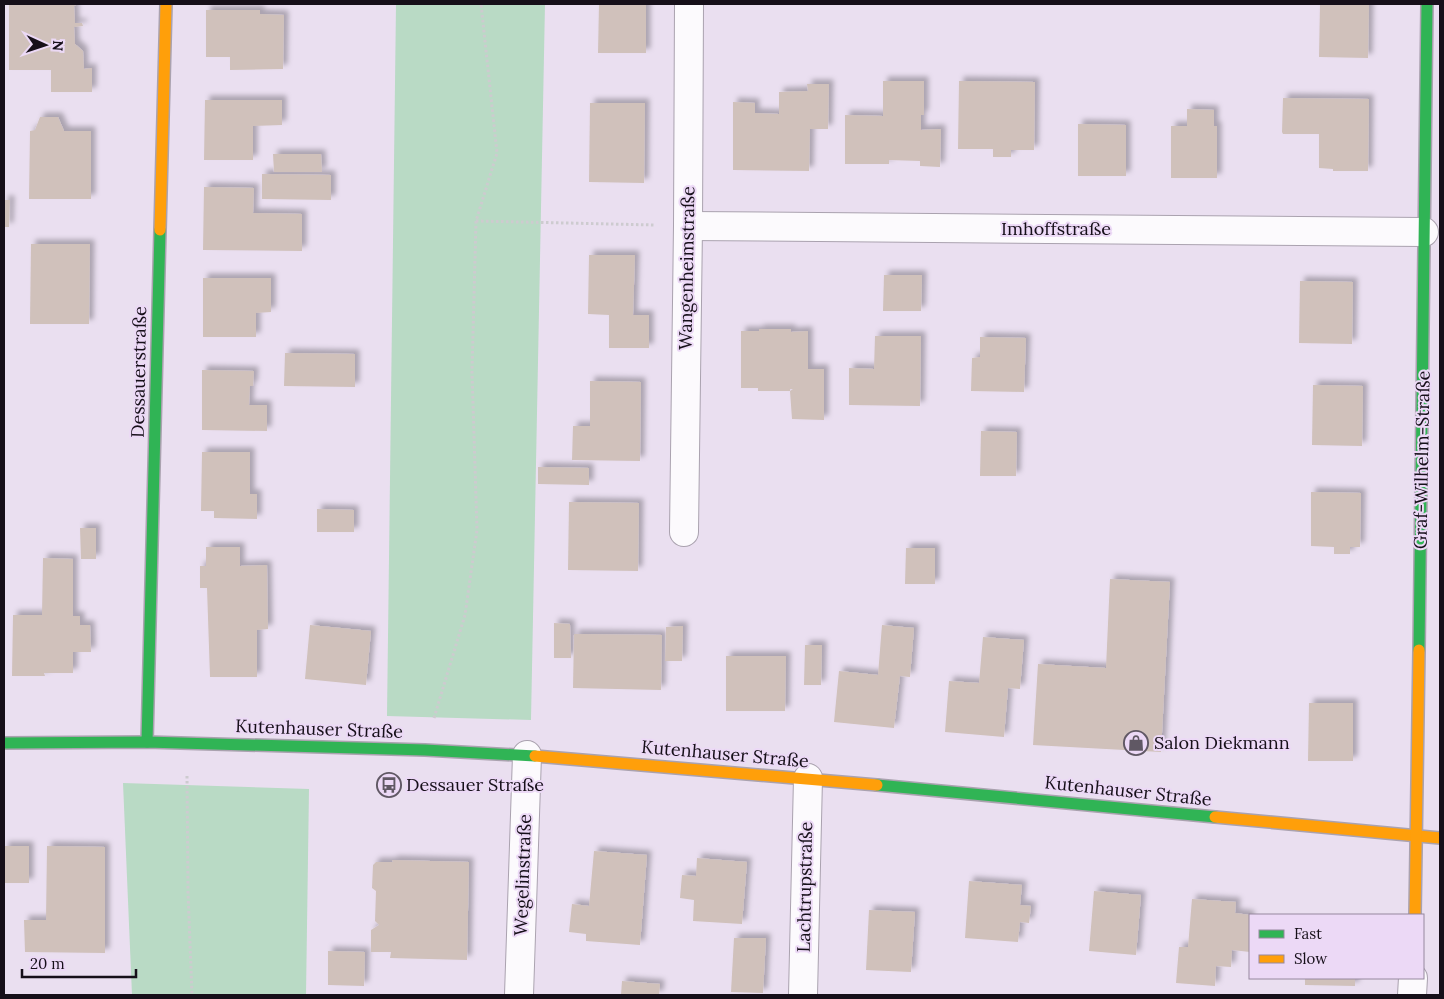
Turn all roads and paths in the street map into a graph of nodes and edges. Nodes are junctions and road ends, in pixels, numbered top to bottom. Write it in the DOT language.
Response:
graph roads {
  1 [pos="166,4"];
  2 [pos="482,4"];
  3 [pos="689,4"];
  4 [pos="1427,4"];
  5 [pos="476,220"];
  6 [pos="688,226"];
  7 [pos="1424,232"];
  8 [pos="684,532"];
  9 [pos="147,742"];
  10 [pos="4,743"];
  11 [pos="187,743"];
  12 [pos="425,750"];
  13 [pos="527,755"];
  14 [pos="808,778"];
  15 [pos="1417,836"];
  16 [pos="1440,838"];
  17 [pos="1414,914"];
  18 [pos="1413,979"];
  19 [pos="192,995"];
  20 [pos="520,995"];
  21 [pos="803,995"];
  22 [pos="1412,995"];
  1 -- 9 [label="street, Dessauerstraße"];
  2 -- 5 [label="path"];
  3 -- 6 [label="street, Wangenheimstraße"];
  4 -- 7 [label="street, Graf-Wilhelm-Straße"];
  5 -- 6 [label="path"];
  5 -- 12 [label="path"];
  6 -- 7 [label="street, Imhoffstraße"];
  6 -- 8 [label="street, Wangenheimstraße"];
  7 -- 15 [label="street, Graf-Wilhelm-Straße"];
  9 -- 10 [label="street, Kutenhauser Straße"];
  9 -- 11 [label="street, Kutenhauser Straße"];
  11 -- 12 [label="street, Kutenhauser Straße"];
  11 -- 19 [label="path"];
  12 -- 13 [label="street, Kutenhauser Straße"];
  13 -- 14 [label="street, Kutenhauser Straße"];
  13 -- 20 [label="street, Wegelinstraße"];
  14 -- 15 [label="street, Kutenhauser Straße"];
  14 -- 21 [label="street, Lachtrupstraße"];
  15 -- 16 [label="street, Kutenhauser Straße"];
  15 -- 17 [label="street, Graf-Wilhelm-Straße"];
  18 -- 22 [label="street"];
}
